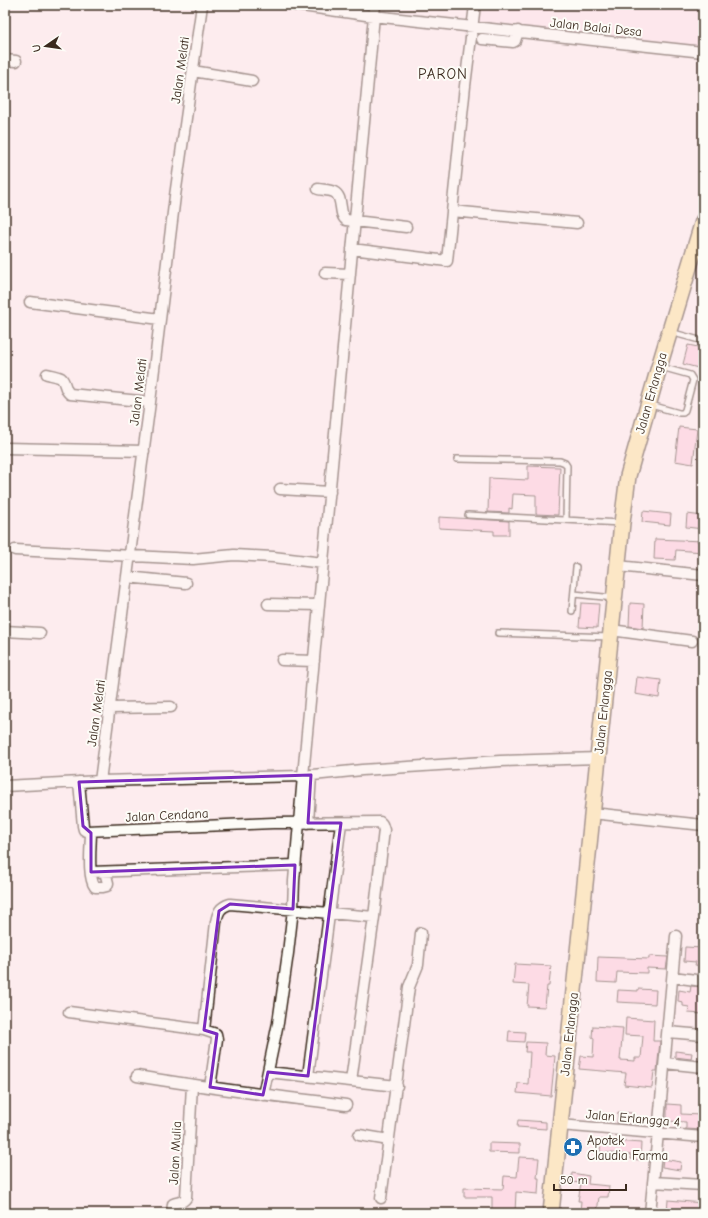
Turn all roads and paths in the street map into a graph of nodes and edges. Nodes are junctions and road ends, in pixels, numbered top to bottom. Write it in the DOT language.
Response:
graph roads {
  1 [pos="202,5"];
  2 [pos="295,5"];
  3 [pos="375,5"];
  4 [pos="475,5"];
  5 [pos="373,16"];
  6 [pos="473,26"];
  7 [pos="518,31"];
  8 [pos="482,38"];
  9 [pos="703,52"];
  10 [pos="5,60"];
  11 [pos="16,61"];
  12 [pos="193,71"];
  13 [pos="252,81"];
  14 [pos="318,189"];
  15 [pos="452,211"];
  16 [pos="354,221"];
  17 [pos="703,221"];
  18 [pos="577,223"];
  19 [pos="406,227"];
  20 [pos="352,249"];
  21 [pos="325,273"];
  22 [pos="350,274"];
  23 [pos="30,302"];
  24 [pos="160,319"];
  25 [pos="669,332"];
  26 [pos="703,342"];
  27 [pos="659,367"];
  28 [pos="47,374"];
  29 [pos="150,402"];
  30 [pos="648,404"];
  31 [pos="5,448"];
  32 [pos="144,451"];
  33 [pos="458,459"];
  34 [pos="280,489"];
  35 [pos="330,492"];
  36 [pos="468,515"];
  37 [pos="566,520"];
  38 [pos="622,523"];
  39 [pos="15,550"];
  40 [pos="130,556"];
  41 [pos="323,563"];
  42 [pos="618,566"];
  43 [pos="576,567"];
  44 [pos="703,575"];
  45 [pos="127,577"];
  46 [pos="186,582"];
  47 [pos="574,594"];
  48 [pos="615,598"];
  49 [pos="268,604"];
  50 [pos="319,605"];
  51 [pos="572,611"];
  52 [pos="5,631"];
  53 [pos="40,633"];
  54 [pos="498,633"];
  55 [pos="611,634"];
  56 [pos="692,641"];
  57 [pos="282,660"];
  58 [pos="314,661"];
  59 [pos="170,707"];
  60 [pos="110,708"];
  61 [pos="598,758"];
  62 [pos="307,775"];
  63 [pos="100,781"];
  64 [pos="79,782"];
  65 [pos="5,786"];
  66 [pos="592,813"];
  67 [pos="303,823"];
  68 [pos="341,823"];
  69 [pos="703,825"];
  70 [pos="91,832"];
  71 [pos="295,865"];
  72 [pos="91,872"];
  73 [pos="105,872"];
  74 [pos="293,909"];
  75 [pos="330,914"];
  76 [pos="374,917"];
  77 [pos="421,933"];
  78 [pos="676,936"];
  79 [pos="673,978"];
  80 [pos="703,981"];
  81 [pos="69,1012"];
  82 [pos="204,1030"];
  83 [pos="668,1032"];
  84 [pos="703,1035"];
  85 [pos="665,1064"];
  86 [pos="703,1066"];
  87 [pos="268,1072"];
  88 [pos="137,1076"];
  89 [pos="308,1076"];
  90 [pos="351,1081"];
  91 [pos="192,1085"];
  92 [pos="396,1086"];
  93 [pos="210,1087"];
  94 [pos="263,1095"];
  95 [pos="346,1105"];
  96 [pos="560,1125"];
  97 [pos="658,1133"];
  98 [pos="359,1135"];
  99 [pos="703,1137"];
  100 [pos="389,1140"];
  101 [pos="653,1182"];
  102 [pos="703,1185"];
  103 [pos="381,1198"];
  104 [pos="172,1213"];
  105 [pos="551,1213"];
  106 [pos="650,1213"];
  1 -- 12 [label="street, Jalan Melati"];
  2 -- 5 [label="street, Jalan Balai Desa"];
  3 -- 5 [label="street"];
  4 -- 6 [label="street"];
  5 -- 6 [label="street, Jalan Balai Desa"];
  5 -- 16 [label="street"];
  6 -- 7 [label="street, Jalan Balai Desa"];
  6 -- 15 [label="street"];
  7 -- 8 [label="street"];
  7 -- 9 [label="street, Jalan Balai Desa"];
  10 -- 11 [label="street"];
  12 -- 13 [label="street"];
  12 -- 24 [label="street, Jalan Melati"];
  14 -- 16 [label="street"];
  15 -- 18 [label="street"];
  15 -- 20 [label="street"];
  16 -- 19 [label="street"];
  16 -- 20 [label="street"];
  17 -- 25 [label="main road, Jalan Erlangga"];
  20 -- 22 [label="street"];
  21 -- 22 [label="street"];
  22 -- 35 [label="street"];
  23 -- 24 [label="street"];
  24 -- 29 [label="street, Jalan Melati"];
  25 -- 26 [label="lane"];
  25 -- 27 [label="main road, Jalan Erlangga"];
  27 -- 30 [label="main road, Jalan Erlangga"];
  27 -- 30 [label="lane"];
  28 -- 29 [label="street"];
  29 -- 32 [label="street, Jalan Melati"];
  30 -- 38 [label="main road, Jalan Erlangga"];
  31 -- 32 [label="street"];
  32 -- 40 [label="street, Jalan Melati"];
  33 -- 37 [label="lane"];
  34 -- 35 [label="street"];
  35 -- 41 [label="street"];
  36 -- 37 [label="lane"];
  37 -- 38 [label="lane"];
  38 -- 42 [label="main road, Jalan Erlangga"];
  39 -- 40 [label="street"];
  40 -- 41 [label="street"];
  40 -- 45 [label="street, Jalan Melati"];
  41 -- 50 [label="street"];
  42 -- 44 [label="street"];
  42 -- 48 [label="main road, Jalan Erlangga"];
  43 -- 47 [label="lane"];
  45 -- 46 [label="street"];
  45 -- 60 [label="street, Jalan Melati"];
  47 -- 48 [label="lane"];
  47 -- 51 [label="lane"];
  48 -- 55 [label="main road, Jalan Erlangga"];
  49 -- 50 [label="street"];
  50 -- 58 [label="street"];
  52 -- 53 [label="street"];
  54 -- 55 [label="lane"];
  55 -- 56 [label="street"];
  55 -- 61 [label="main road, Jalan Erlangga"];
  57 -- 58 [label="street"];
  58 -- 62 [label="street"];
  59 -- 60 [label="street"];
  60 -- 63 [label="street, Jalan Melati"];
  61 -- 62 [label="street"];
  61 -- 66 [label="main road, Jalan Erlangga"];
  62 -- 63 [label="street"];
  62 -- 67 [label="street"];
  63 -- 64 [label="street"];
  64 -- 65 [label="street"];
  64 -- 70 [label="street"];
  66 -- 69 [label="street"];
  66 -- 96 [label="main road, Jalan Erlangga"];
  67 -- 68 [label="street, Jalan Cendana"];
  67 -- 70 [label="street, Jalan Cendana"];
  67 -- 71 [label="street"];
  68 -- 75 [label="street"];
  68 -- 76 [label="street, Jalan Cendana"];
  70 -- 72 [label="street"];
  71 -- 73 [label="street"];
  71 -- 74 [label="street"];
  72 -- 73 [label="street"];
  72 -- 73 [label="street"];
  74 -- 75 [label="street"];
  74 -- 82 [label="street"];
  74 -- 87 [label="street"];
  75 -- 76 [label="street"];
  75 -- 89 [label="street"];
  76 -- 90 [label="street"];
  77 -- 92 [label="street"];
  78 -- 79 [label="street"];
  79 -- 80 [label="street"];
  79 -- 83 [label="street"];
  81 -- 82 [label="street"];
  82 -- 93 [label="street"];
  83 -- 84 [label="street"];
  83 -- 85 [label="street"];
  85 -- 86 [label="street"];
  85 -- 97 [label="street"];
  87 -- 89 [label="street"];
  87 -- 94 [label="street"];
  88 -- 91 [label="street"];
  89 -- 90 [label="street"];
  90 -- 92 [label="street"];
  91 -- 93 [label="street"];
  91 -- 104 [label="street, Jalan Mulia"];
  92 -- 100 [label="street"];
  93 -- 94 [label="street"];
  94 -- 95 [label="street"];
  96 -- 97 [label="street, Jalan Erlangga 4"];
  96 -- 105 [label="main road, Jalan Erlangga"];
  97 -- 99 [label="street, Jalan Erlangga 4"];
  97 -- 101 [label="street"];
  98 -- 100 [label="street"];
  100 -- 103 [label="street"];
  101 -- 102 [label="street"];
  101 -- 106 [label="street"];
}
